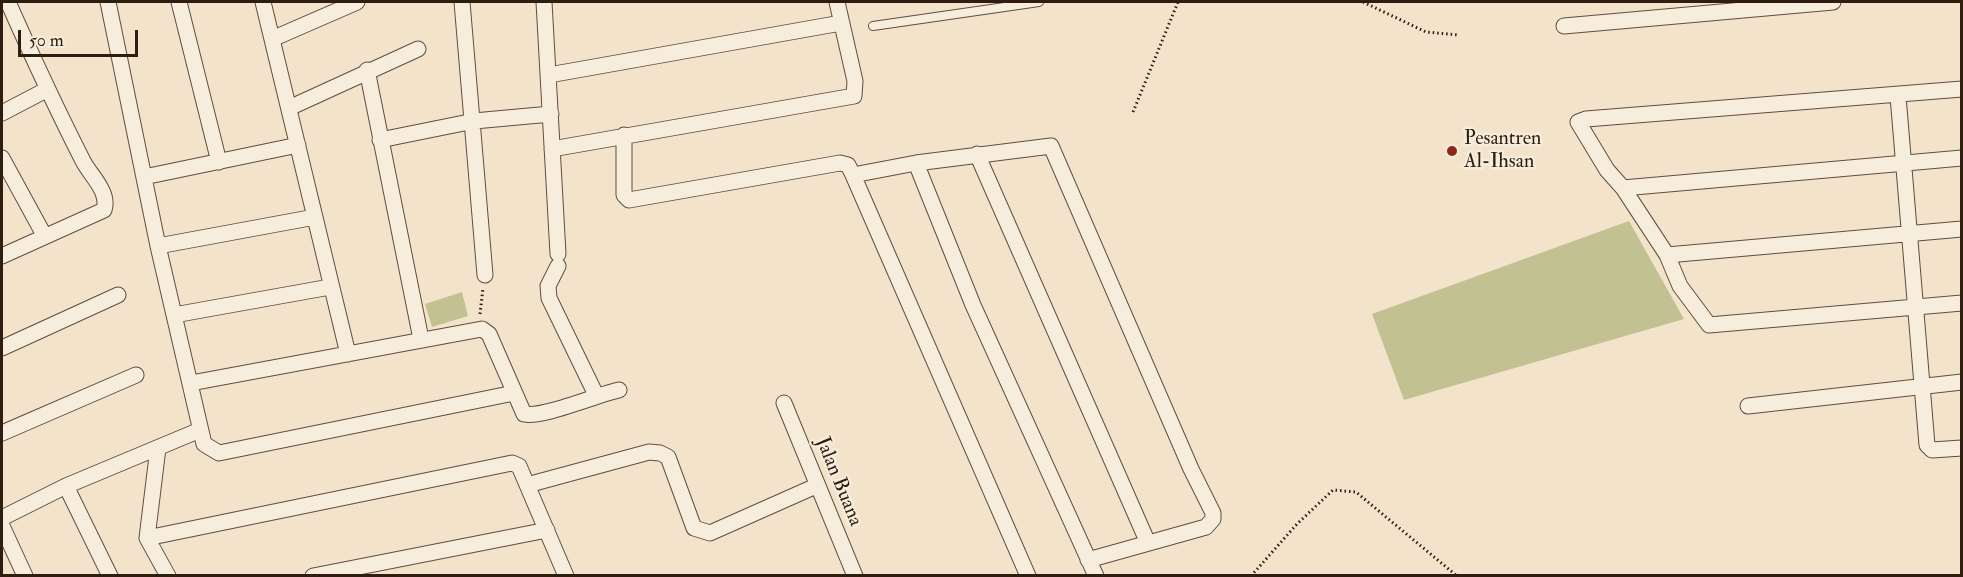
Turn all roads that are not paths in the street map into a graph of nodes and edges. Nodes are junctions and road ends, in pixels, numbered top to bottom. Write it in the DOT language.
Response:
graph roads {
  1 [pos="8,2"];
  2 [pos="108,2"];
  3 [pos="179,2"];
  4 [pos="263,2"];
  5 [pos="357,2"];
  6 [pos="462,2"];
  7 [pos="544,2"];
  8 [pos="837,2"];
  9 [pos="1039,2"];
  10 [pos="1833,2"];
  11 [pos="841,23"];
  12 [pos="873,26"];
  13 [pos="1564,26"];
  14 [pos="272,39"];
  15 [pos="418,49"];
  16 [pos="367,70"];
  17 [pos="549,75"];
  18 [pos="1962,89"];
  19 [pos="46,90"];
  20 [pos="1898,96"];
  21 [pos="289,108"];
  22 [pos="2,113"];
  23 [pos="550,114"];
  24 [pos="474,121"];
  25 [pos="624,135"];
  26 [pos="380,140"];
  27 [pos="298,145"];
  28 [pos="552,149"];
  29 [pos="977,154"];
  30 [pos="2,158"];
  31 [pos="1962,158"];
  32 [pos="219,162"];
  33 [pos="1902,162"];
  34 [pos="916,163"];
  35 [pos="853,175"];
  36 [pos="144,177"];
  37 [pos="1623,188"];
  38 [pos="315,217"];
  39 [pos="1962,229"];
  40 [pos="1908,232"];
  41 [pos="44,235"];
  42 [pos="158,246"];
  43 [pos="1667,255"];
  44 [pos="2,256"];
  45 [pos="485,275"];
  46 [pos="330,287"];
  47 [pos="118,295"];
  48 [pos="1962,303"];
  49 [pos="1914,307"];
  50 [pos="174,315"];
  51 [pos="421,339"];
  52 [pos="2,348"];
  53 [pos="348,354"];
  54 [pos="136,375"];
  55 [pos="1962,382"];
  56 [pos="191,383"];
  57 [pos="1924,385"];
  58 [pos="619,390"];
  59 [pos="514,393"];
  60 [pos="596,395"];
  61 [pos="784,404"];
  62 [pos="1748,406"];
  63 [pos="200,430"];
  64 [pos="2,434"];
  65 [pos="158,448"];
  66 [pos="1962,448"];
  67 [pos="527,485"];
  68 [pos="66,486"];
  69 [pos="816,486"];
  70 [pos="2,518"];
  71 [pos="2,526"];
  72 [pos="547,530"];
  73 [pos="147,538"];
  74 [pos="1148,543"];
  75 [pos="1088,560"];
  76 [pos="25,576"];
  77 [pos="110,576"];
  78 [pos="168,576"];
  79 [pos="313,576"];
  80 [pos="566,576"];
  81 [pos="855,576"];
  82 [pos="1028,576"];
  83 [pos="1096,576"];
  1 -- 19 [label="street"];
  2 -- 36 [label="street"];
  3 -- 32 [label="street"];
  4 -- 14 [label="street"];
  5 -- 14 [label="street"];
  6 -- 24 [label="street"];
  7 -- 17 [label="street"];
  8 -- 11 [label="street"];
  9 -- 12 [label="lane"];
  10 -- 13 [label="street"];
  11 -- 17 [label="street"];
  11 -- 25 [label="street"];
  14 -- 21 [label="street"];
  15 -- 16 [label="street"];
  16 -- 21 [label="street"];
  16 -- 26 [label="street"];
  17 -- 23 [label="street"];
  18 -- 20 [label="street"];
  19 -- 22 [label="street"];
  19 -- 41 [label="street"];
  20 -- 33 [label="street"];
  20 -- 37 [label="street"];
  21 -- 27 [label="street"];
  23 -- 24 [label="street"];
  23 -- 28 [label="street"];
  24 -- 26 [label="street"];
  24 -- 45 [label="street"];
  25 -- 28 [label="street"];
  25 -- 35 [label="street"];
  26 -- 51 [label="street"];
  27 -- 32 [label="street"];
  27 -- 38 [label="street"];
  28 -- 60 [label="street"];
  29 -- 34 [label="street"];
  29 -- 74 [label="street"];
  29 -- 74 [label="street"];
  30 -- 41 [label="street"];
  31 -- 33 [label="street"];
  32 -- 36 [label="street"];
  33 -- 37 [label="street"];
  33 -- 40 [label="street"];
  34 -- 35 [label="street"];
  34 -- 75 [label="street"];
  35 -- 82 [label="street"];
  36 -- 42 [label="street"];
  37 -- 43 [label="street"];
  38 -- 42 [label="street"];
  38 -- 46 [label="street"];
  39 -- 40 [label="street"];
  40 -- 43 [label="street"];
  40 -- 49 [label="street"];
  41 -- 44 [label="street"];
  42 -- 50 [label="street"];
  43 -- 49 [label="street"];
  46 -- 50 [label="street"];
  46 -- 53 [label="street"];
  47 -- 52 [label="street"];
  48 -- 49 [label="street"];
  49 -- 57 [label="street"];
  50 -- 56 [label="street"];
  51 -- 53 [label="street"];
  51 -- 59 [label="street"];
  53 -- 56 [label="street"];
  54 -- 64 [label="street"];
  55 -- 57 [label="street"];
  56 -- 63 [label="street"];
  57 -- 62 [label="street"];
  57 -- 66 [label="street"];
  58 -- 60 [label="street"];
  59 -- 60 [label="street"];
  59 -- 63 [label="street"];
  61 -- 69 [label="street, Jalan Buana"];
  63 -- 65 [label="street"];
  65 -- 68 [label="street"];
  65 -- 73 [label="street"];
  67 -- 69 [label="street"];
  67 -- 72 [label="street"];
  67 -- 73 [label="street"];
  68 -- 70 [label="street"];
  68 -- 77 [label="street"];
  69 -- 81 [label="street, Jalan Buana"];
  71 -- 76 [label="street"];
  72 -- 79 [label="street"];
  72 -- 80 [label="street"];
  73 -- 78 [label="street"];
  74 -- 75 [label="street"];
  75 -- 83 [label="street"];
}
